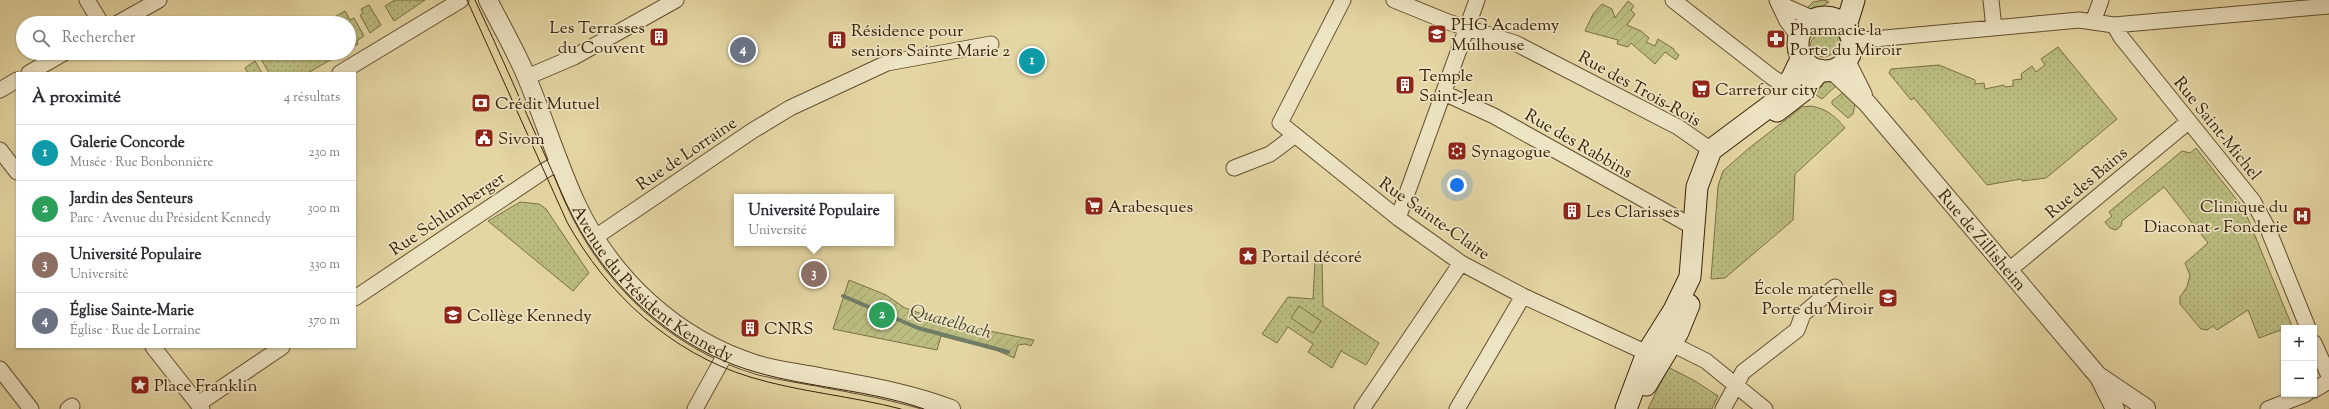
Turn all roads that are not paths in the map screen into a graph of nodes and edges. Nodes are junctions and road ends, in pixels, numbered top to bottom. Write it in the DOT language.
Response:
graph roads {
  1 [pos="88,0"];
  2 [pos="159,0"];
  3 [pos="461,0"];
  4 [pos="488,0"];
  5 [pos="676,0"];
  6 [pos="1343,0"];
  7 [pos="1394,0"];
  8 [pos="1477,0"];
  9 [pos="1674,0"];
  10 [pos="1854,0"];
  11 [pos="1991,0"];
  12 [pos="2099,1"];
  13 [pos="1779,2"];
  14 [pos="2278,5"];
  15 [pos="2329,6"];
  16 [pos="1825,12"];
  17 [pos="97,16"];
  18 [pos="130,16"];
  19 [pos="2093,22"];
  20 [pos="2114,25"];
  21 [pos="1468,28"];
  22 [pos="1994,28"];
  23 [pos="1799,37"];
  24 [pos="991,44"];
  25 [pos="1839,54"];
  26 [pos="1802,58"];
  27 [pos="52,60"];
  28 [pos="31,72"];
  29 [pos="342,72"];
  30 [pos="526,77"];
  31 [pos="16,81"];
  32 [pos="1787,86"];
  33 [pos="0,90"];
  34 [pos="1444,93"];
  35 [pos="2188,122"];
  36 [pos="1294,136"];
  37 [pos="0,150"];
  38 [pos="1711,150"];
  39 [pos="560,162"];
  40 [pos="1234,168"];
  41 [pos="16,171"];
  42 [pos="1398,218"];
  43 [pos="1695,228"];
  44 [pos="594,238"];
  45 [pos="1461,263"];
  46 [pos="1702,270"];
  47 [pos="2008,271"];
  48 [pos="1835,287"];
  49 [pos="1523,296"];
  50 [pos="356,297"];
  51 [pos="2307,325"];
  52 [pos="1659,344"];
  53 [pos="154,348"];
  54 [pos="281,348"];
  55 [pos="2317,350"];
  56 [pos="726,353"];
  57 [pos="0,369"];
  58 [pos="2329,376"];
  59 [pos="2099,377"];
  60 [pos="2329,382"];
  61 [pos="1735,383"];
  62 [pos="2317,388"];
  63 [pos="2298,397"];
  64 [pos="200,406"];
  65 [pos="31,409"];
  66 [pos="695,409"];
  67 [pos="951,409"];
  68 [pos="1362,409"];
  69 [pos="1458,409"];
  70 [pos="1627,409"];
  71 [pos="1723,409"];
  72 [pos="1765,409"];
  73 [pos="2115,409"];
  74 [pos="2148,409"];
  75 [pos="2268,409"];
  1 -- 17 [label="street"];
  2 -- 18 [label="street"];
  3 -- 29 [label="street"];
  4 -- 30 [label="street, Avenue du Président Kennedy"];
  5 -- 30 [label="street"];
  6 -- 36 [label="street, Rue Sainte-Claire"];
  7 -- 21 [label="street, Rue des Trois-Rois"];
  8 -- 21 [label="street"];
  9 -- 32 [label="street"];
  10 -- 25 [label="main road"];
  11 -- 22 [label="street"];
  12 -- 19 [label="street"];
  13 -- 16 [label="street"];
  13 -- 23 [label="street"];
  14 -- 15 [label="street"];
  14 -- 20 [label="street"];
  16 -- 23 [label="main road"];
  16 -- 25 [label="main road"];
  19 -- 20 [label="street"];
  19 -- 22 [label="street"];
  20 -- 35 [label="street, Rue Saint-Michel"];
  21 -- 34 [label="street"];
  21 -- 38 [label="street, Rue des Trois-Rois"];
  22 -- 25 [label="street"];
  23 -- 26 [label="main road"];
  24 -- 44 [label="street, Rue de Lorraine"];
  25 -- 26 [label="main road"];
  25 -- 46 [label="main road"];
  25 -- 47 [label="street, Rue de Zillisheim"];
  26 -- 32 [label="main road"];
  27 -- 28 [label="street"];
  30 -- 39 [label="street, Avenue du Président Kennedy"];
  31 -- 33 [label="street"];
  32 -- 38 [label="main road"];
  34 -- 42 [label="street"];
  34 -- 43 [label="street, Rue des Rabbins"];
  35 -- 47 [label="street, Rue des Bains"];
  35 -- 51 [label="street, Rue Saint-Michel"];
  36 -- 40 [label="street"];
  36 -- 42 [label="street, Rue Sainte-Claire"];
  37 -- 41 [label="street"];
  38 -- 43 [label="main road"];
  39 -- 44 [label="street, Avenue du Président Kennedy"];
  39 -- 50 [label="street, Rue Schlumberger"];
  42 -- 45 [label="street, Rue Sainte-Claire"];
  43 -- 46 [label="main road"];
  43 -- 52 [label="main road"];
  44 -- 56 [label="street, Avenue du Président Kennedy"];
  45 -- 49 [label="street, Rue Sainte-Claire"];
  45 -- 68 [label="street"];
  46 -- 52 [label="main road"];
  47 -- 59 [label="street, Rue de Zillisheim"];
  48 -- 61 [label="street"];
  49 -- 52 [label="street, Rue Sainte-Claire"];
  49 -- 69 [label="street"];
  52 -- 61 [label="street, Rue Sainte-Claire"];
  52 -- 70 [label="main road"];
  52 -- 70 [label="main road"];
  53 -- 64 [label="street"];
  54 -- 64 [label="street"];
  55 -- 58 [label="street"];
  56 -- 66 [label="street"];
  56 -- 67 [label="street, Avenue du Président Kennedy"];
  57 -- 65 [label="street"];
  59 -- 73 [label="street, Rue de Zillisheim"];
  59 -- 74 [label="street, Rue de Zillisheim"];
  60 -- 62 [label="street"];
  61 -- 71 [label="street"];
  61 -- 72 [label="street, Rue Sainte-Claire"];
  63 -- 75 [label="street"];
}
